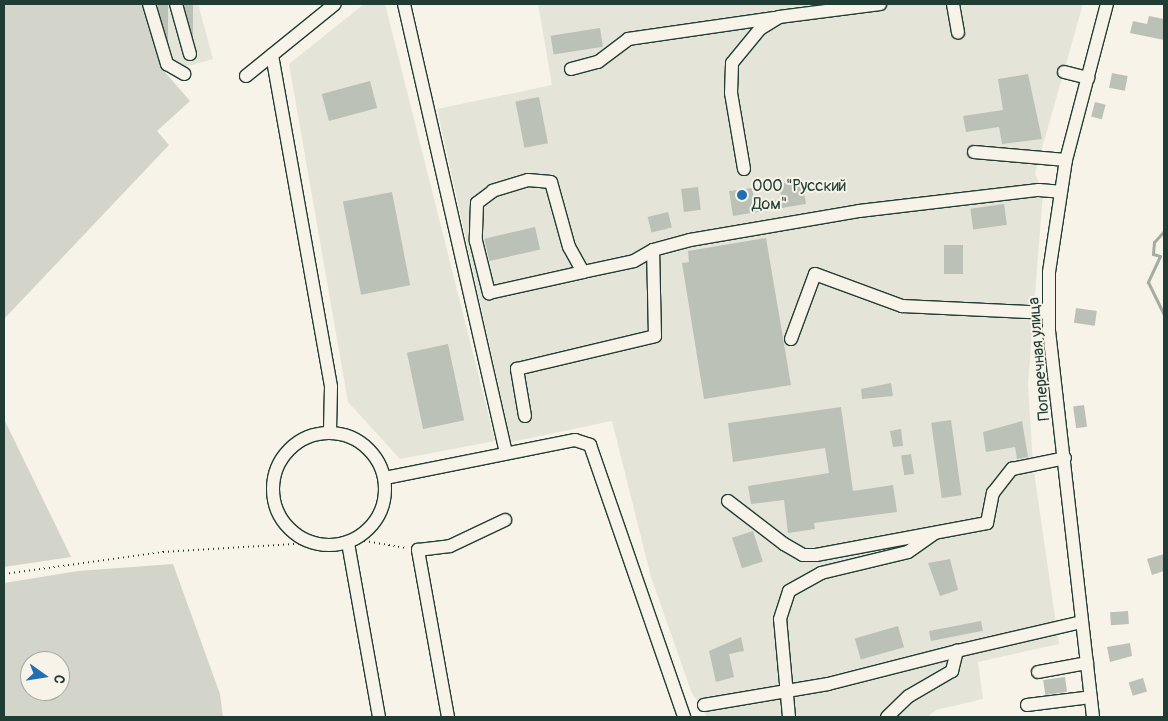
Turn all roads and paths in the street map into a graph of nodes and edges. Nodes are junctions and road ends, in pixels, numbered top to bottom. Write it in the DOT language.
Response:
graph roads {
  1 [pos="149,4"];
  2 [pos="176,4"];
  3 [pos="335,4"];
  4 [pos="404,4"];
  5 [pos="880,4"];
  6 [pos="953,4"];
  7 [pos="1107,4"];
  8 [pos="779,18"];
  9 [pos="958,33"];
  10 [pos="190,54"];
  11 [pos="272,55"];
  12 [pos="571,69"];
  13 [pos="1064,72"];
  14 [pos="184,74"];
  15 [pos="246,76"];
  16 [pos="1088,78"];
  17 [pos="974,152"];
  18 [pos="1066,160"];
  19 [pos="744,169"];
  20 [pos="1060,192"];
  21 [pos="653,250"];
  22 [pos="583,272"];
  23 [pos="1049,314"];
  24 [pos="791,339"];
  25 [pos="525,416"];
  26 [pos="330,432"];
  27 [pos="506,454"];
  28 [pos="1065,458"];
  29 [pos="385,478"];
  30 [pos="728,501"];
  31 [pos="505,520"];
  32 [pos="936,532"];
  33 [pos="352,541"];
  34 [pos="310,543"];
  35 [pos="418,550"];
  36 [pos="4,574"];
  37 [pos="1082,622"];
  38 [pos="957,651"];
  39 [pos="1087,662"];
  40 [pos="1038,672"];
  41 [pos="787,691"];
  42 [pos="1091,697"];
  43 [pos="1027,704"];
  44 [pos="704,705"];
  45 [pos="379,717"];
  46 [pos="448,717"];
  47 [pos="684,717"];
  48 [pos="789,717"];
  49 [pos="887,717"];
  50 [pos="1093,717"];
  1 -- 14 [label="street"];
  2 -- 10 [label="street"];
  3 -- 11 [label="street"];
  4 -- 27 [label="street"];
  5 -- 8 [label="street"];
  6 -- 9 [label="street"];
  7 -- 16 [label="street, Поперечная улица"];
  8 -- 12 [label="street"];
  8 -- 19 [label="street"];
  11 -- 15 [label="street"];
  11 -- 26 [label="street"];
  13 -- 16 [label="street"];
  16 -- 18 [label="street, Поперечная улица"];
  17 -- 18 [label="street"];
  18 -- 20 [label="street, Поперечная улица"];
  20 -- 21 [label="street"];
  20 -- 23 [label="street, Поперечная улица"];
  21 -- 22 [label="street"];
  21 -- 25 [label="street"];
  22 -- 22 [label="street"];
  23 -- 24 [label="street"];
  23 -- 28 [label="street, Поперечная улица"];
  26 -- 29 [label="street"];
  26 -- 34 [label="street"];
  27 -- 29 [label="street"];
  27 -- 47 [label="street"];
  28 -- 32 [label="street"];
  28 -- 37 [label="street, Поперечная улица"];
  29 -- 33 [label="street"];
  30 -- 32 [label="street"];
  31 -- 35 [label="street"];
  32 -- 41 [label="street"];
  33 -- 34 [label="street"];
  33 -- 35 [label="path"];
  33 -- 45 [label="street"];
  34 -- 36 [label="path"];
  35 -- 46 [label="street"];
  37 -- 38 [label="street"];
  37 -- 39 [label="street, Поперечная улица"];
  38 -- 41 [label="street"];
  38 -- 49 [label="street"];
  39 -- 40 [label="street"];
  39 -- 42 [label="street, Поперечная улица"];
  41 -- 44 [label="street"];
  41 -- 48 [label="street"];
  42 -- 43 [label="street"];
  42 -- 50 [label="street, Поперечная улица"];
}
